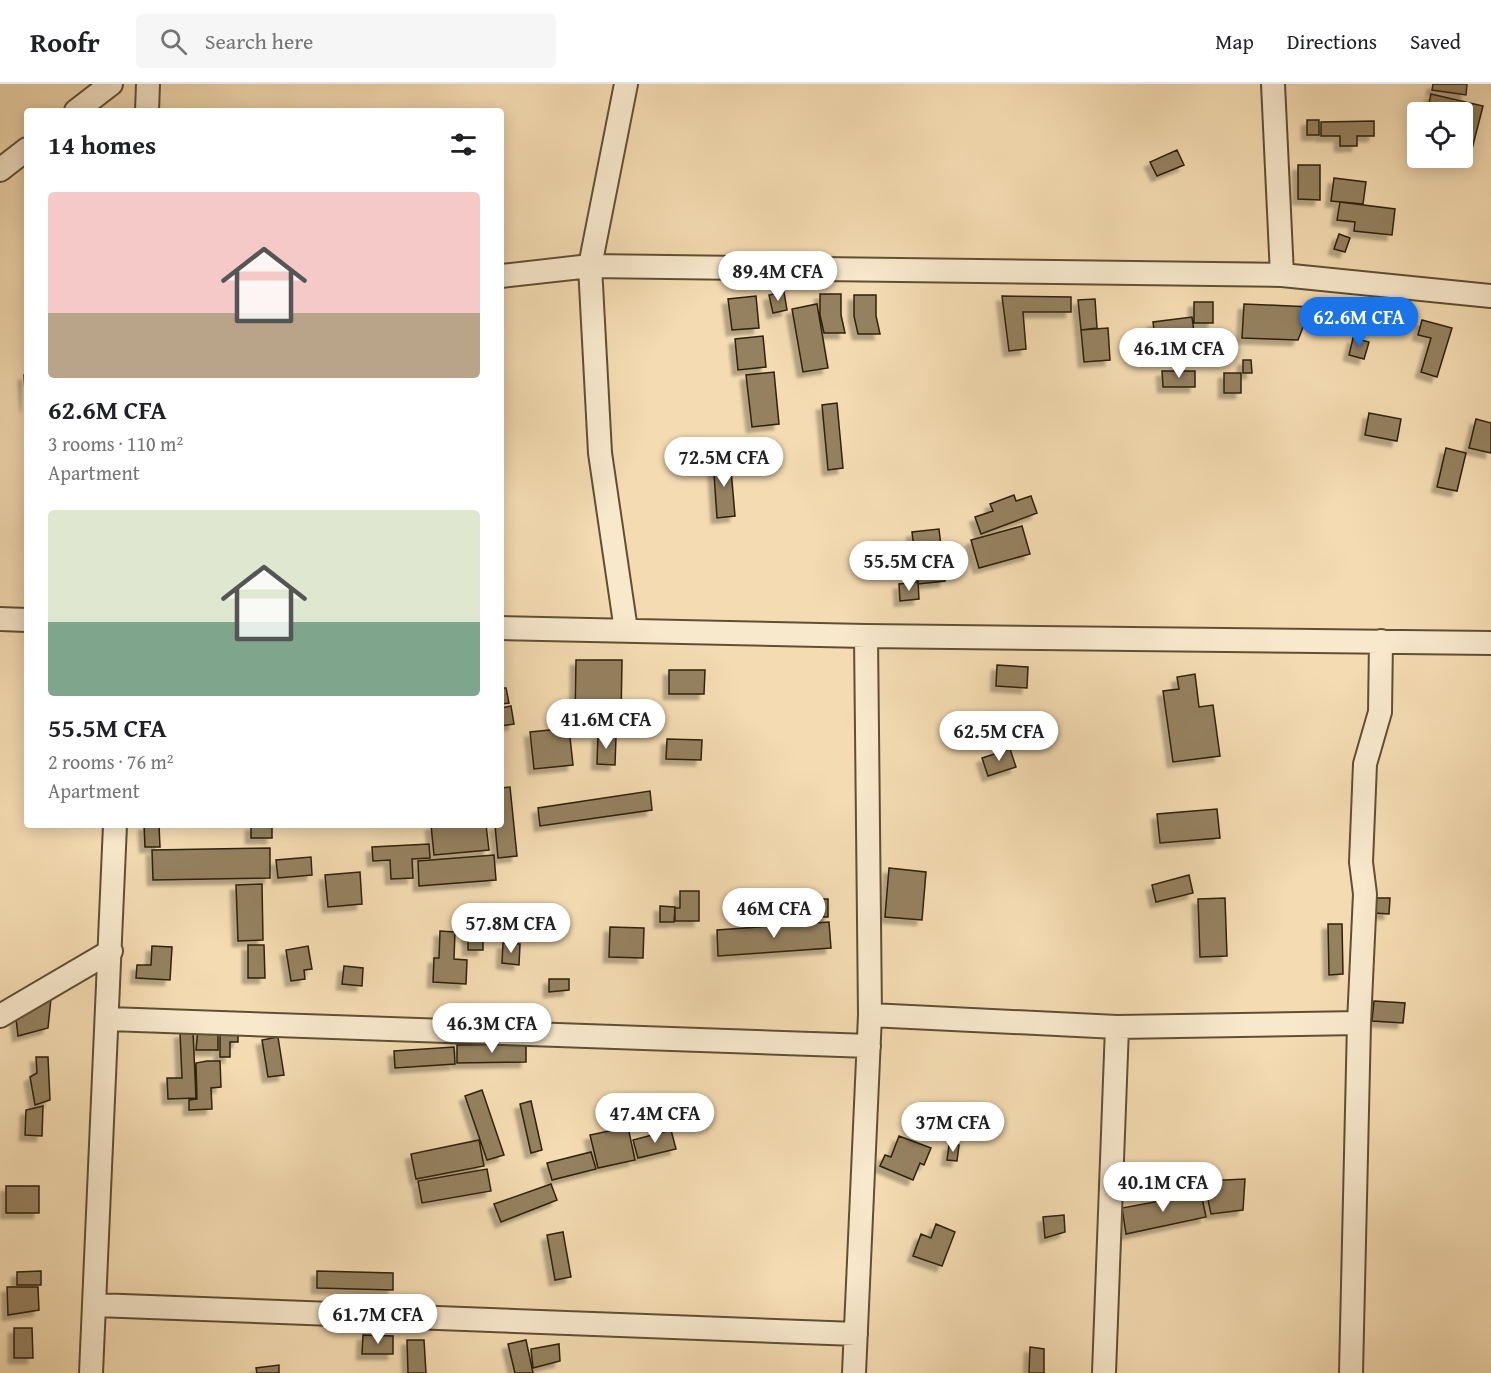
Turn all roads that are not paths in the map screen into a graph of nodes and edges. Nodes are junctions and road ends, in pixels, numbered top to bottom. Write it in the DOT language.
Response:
graph roads {
  1 [pos="111,84"];
  2 [pos="148,84"];
  3 [pos="626,84"];
  4 [pos="1273,84"];
  5 [pos="80,108"];
  6 [pos="147,108"];
  7 [pos="24,151"];
  8 [pos="0,170"];
  9 [pos="590,266"];
  10 [pos="1282,275"];
  11 [pos="504,276"];
  12 [pos="1491,296"];
  13 [pos="0,619"];
  14 [pos="24,620"];
  15 [pos="504,628"];
  16 [pos="626,630"];
  17 [pos="866,636"];
  18 [pos="1381,641"];
  19 [pos="1491,644"];
  20 [pos="115,828"];
  21 [pos="111,951"];
  22 [pos="870,1015"];
  23 [pos="0,1016"];
  24 [pos="109,1019"];
  25 [pos="1359,1023"];
  26 [pos="1117,1027"];
  27 [pos="869,1046"];
  28 [pos="96,1305"];
  29 [pos="856,1334"];
  30 [pos="91,1373"];
  31 [pos="854,1373"];
  32 [pos="1104,1373"];
  33 [pos="1351,1373"];
  1 -- 5 [label="street"];
  2 -- 6 [label="street"];
  3 -- 9 [label="street"];
  4 -- 10 [label="street"];
  7 -- 8 [label="street"];
  9 -- 10 [label="street"];
  9 -- 11 [label="street"];
  9 -- 16 [label="street"];
  10 -- 12 [label="street"];
  13 -- 14 [label="street"];
  15 -- 16 [label="street"];
  16 -- 17 [label="street"];
  17 -- 18 [label="street"];
  17 -- 22 [label="street"];
  18 -- 19 [label="street"];
  18 -- 25 [label="street"];
  20 -- 21 [label="street"];
  21 -- 23 [label="street"];
  21 -- 24 [label="street"];
  22 -- 26 [label="street"];
  22 -- 27 [label="street"];
  24 -- 27 [label="street"];
  24 -- 28 [label="street"];
  25 -- 26 [label="street"];
  25 -- 33 [label="street"];
  26 -- 32 [label="street"];
  27 -- 29 [label="street"];
  28 -- 29 [label="street"];
  28 -- 30 [label="street"];
  29 -- 31 [label="street"];
}
